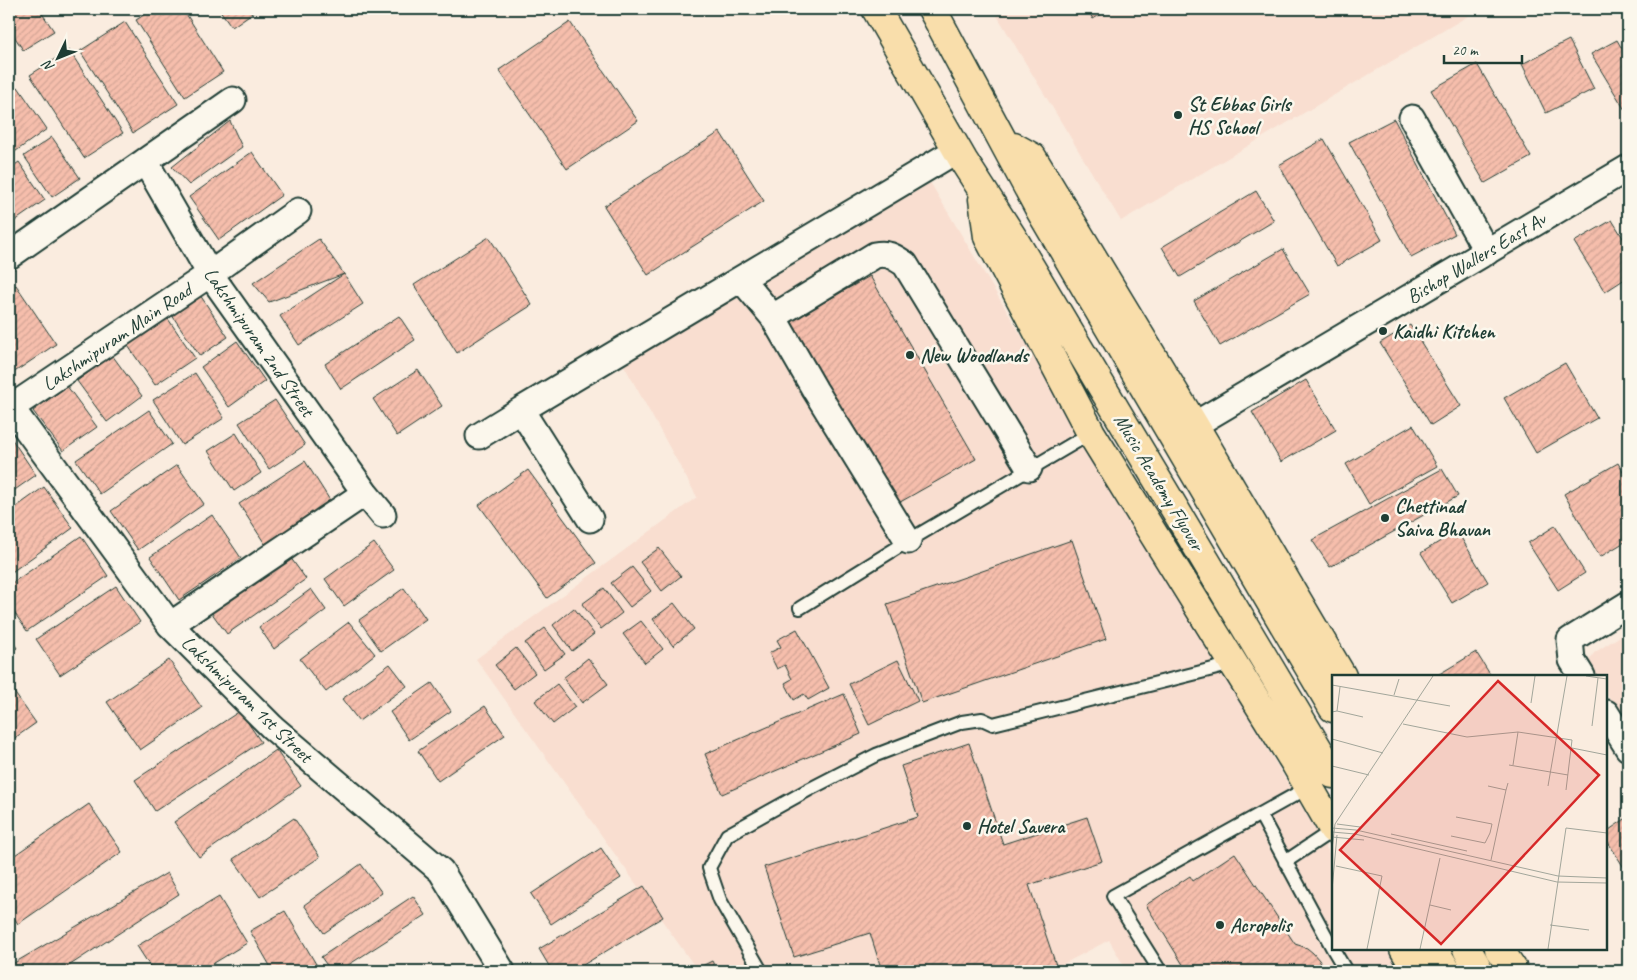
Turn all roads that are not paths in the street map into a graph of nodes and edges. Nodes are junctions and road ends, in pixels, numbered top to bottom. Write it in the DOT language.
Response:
graph roads {
  1 [pos="876,9"];
  2 [pos="932,9"];
  3 [pos="233,100"];
  4 [pos="1412,118"];
  5 [pos="1002,141"];
  6 [pos="957,150"];
  7 [pos="145,161"];
  8 [pos="1628,168"];
  9 [pos="982,192"];
  10 [pos="298,211"];
  11 [pos="1487,252"];
  12 [pos="9,256"];
  13 [pos="210,274"];
  14 [pos="741,279"];
  15 [pos="773,316"];
  16 [pos="9,408"];
  17 [pos="521,410"];
  18 [pos="1194,424"];
  19 [pos="1091,432"];
  20 [pos="479,436"];
  21 [pos="1029,468"];
  22 [pos="365,493"];
  23 [pos="383,515"];
  24 [pos="590,519"];
  25 [pos="908,541"];
  26 [pos="1628,604"];
  27 [pos="800,608"];
  28 [pos="170,625"];
  29 [pos="1233,664"];
  30 [pos="1341,675"];
  31 [pos="1581,675"];
  32 [pos="1332,706"];
  33 [pos="1607,715"];
  34 [pos="1628,748"];
  35 [pos="1332,772"];
  36 [pos="1309,787"];
  37 [pos="1260,814"];
  38 [pos="1332,827"];
  39 [pos="1332,830"];
  40 [pos="1285,862"];
  41 [pos="1332,947"];
  42 [pos="1334,950"];
  43 [pos="1405,950"];
  44 [pos="1435,950"];
  45 [pos="1468,950"];
  46 [pos="1500,950"];
  47 [pos="502,971"];
  48 [pos="761,971"];
  49 [pos="1160,971"];
  50 [pos="1346,971"];
  51 [pos="1417,971"];
  52 [pos="1447,971"];
  53 [pos="1479,971"];
  54 [pos="1514,971"];
  1 -- 6 [label="main road, Music Academy Flyover"];
  2 -- 5 [label="main road, Music Academy Flyover"];
  3 -- 7 [label="street"];
  4 -- 11 [label="street"];
  5 -- 18 [label="main road"];
  5 -- 32 [label="main road, Music Academy Flyover"];
  6 -- 9 [label="main road, Music Academy Flyover"];
  6 -- 14 [label="street"];
  7 -- 12 [label="street"];
  7 -- 13 [label="street, Lakshmipuram 2nd Street"];
  8 -- 11 [label="street, Bishop Wallers East Av"];
  9 -- 19 [label="main road"];
  9 -- 35 [label="main road, Music Academy Flyover"];
  10 -- 13 [label="street, Lakshmipuram Main Road"];
  11 -- 18 [label="street, Bishop Wallers East Av"];
  13 -- 16 [label="street, Lakshmipuram Main Road"];
  13 -- 22 [label="street, Lakshmipuram 2nd Street"];
  14 -- 15 [label="street"];
  14 -- 17 [label="street"];
  15 -- 21 [label="street"];
  15 -- 25 [label="street"];
  16 -- 28 [label="street, Lakshmipuram 1st Street"];
  17 -- 20 [label="street"];
  17 -- 24 [label="street"];
  18 -- 30 [label="main road"];
  19 -- 21 [label="lane"];
  19 -- 29 [label="main road"];
  21 -- 25 [label="lane"];
  22 -- 23 [label="street, Lakshmipuram 2nd Street"];
  22 -- 28 [label="street"];
  25 -- 27 [label="lane"];
  26 -- 31 [label="street"];
  28 -- 47 [label="street, Lakshmipuram 1st Street"];
  29 -- 36 [label="main road"];
  29 -- 48 [label="lane"];
  33 -- 34 [label="street"];
  36 -- 37 [label="lane"];
  36 -- 38 [label="main road"];
  37 -- 40 [label="lane"];
  37 -- 49 [label="lane"];
  39 -- 40 [label="lane"];
  40 -- 41 [label="lane"];
  42 -- 50 [label="lane"];
  43 -- 51 [label="main road"];
  44 -- 52 [label="main road"];
  45 -- 53 [label="main road"];
  46 -- 54 [label="main road"];
}
